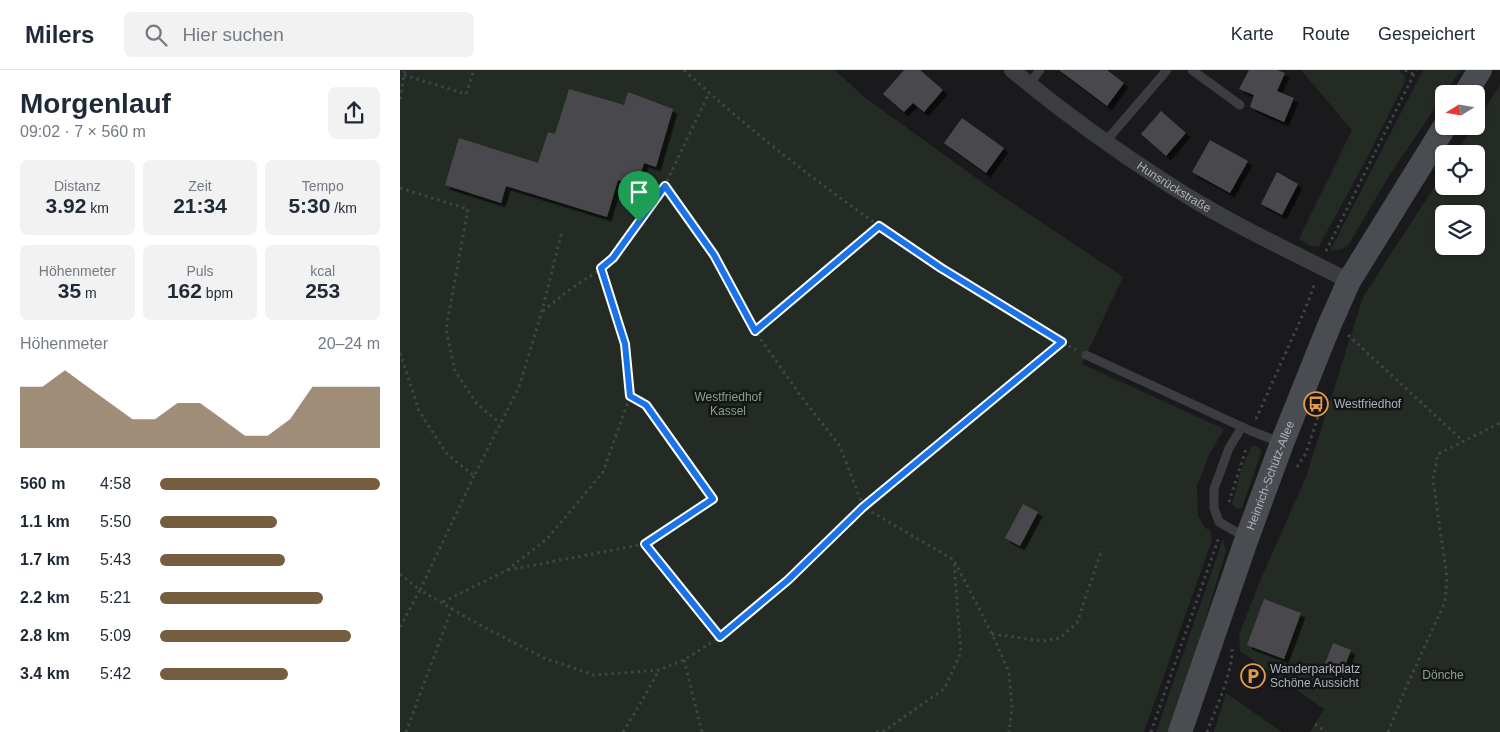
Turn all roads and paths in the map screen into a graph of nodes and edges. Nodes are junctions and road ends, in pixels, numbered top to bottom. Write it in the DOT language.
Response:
graph roads {
  1 [pos="405,70"];
  2 [pos="474,70"];
  3 [pos="684,70"];
  4 [pos="1012,70"];
  5 [pos="1040,70"];
  6 [pos="1167,70"];
  7 [pos="1192,70"];
  8 [pos="1405,70"];
  9 [pos="1416,70"];
  10 [pos="1480,70"];
  11 [pos="1413,74"];
  12 [pos="404,75"];
  13 [pos="1029,84"];
  14 [pos="1471,85"];
  15 [pos="709,93"];
  16 [pos="400,99"];
  17 [pos="1240,105"];
  18 [pos="1439,135"];
  19 [pos="1106,141"];
  20 [pos="665,186"];
  21 [pos="400,188"];
  22 [pos="879,226"];
  23 [pos="562,231"];
  24 [pos="1321,267"];
  25 [pos="601,268"];
  26 [pos="1349,281"];
  27 [pos="542,311"];
  28 [pos="755,331"];
  29 [pos="1062,342"];
  30 [pos="1344,343"];
  31 [pos="400,353"];
  32 [pos="1086,355"];
  33 [pos="630,396"];
  34 [pos="1322,403"];
  35 [pos="500,423"];
  36 [pos="1500,423"];
  37 [pos="1247,429"];
  38 [pos="1463,441"];
  39 [pos="1282,443"];
  40 [pos="1294,473"];
  41 [pos="474,476"];
  42 [pos="863,507"];
  43 [pos="1224,524"];
  44 [pos="1247,538"];
  45 [pos="645,544"];
  46 [pos="1102,549"];
  47 [pos="954,560"];
  48 [pos="507,570"];
  49 [pos="400,574"];
  50 [pos="420,590"];
  51 [pos="443,602"];
  52 [pos="452,608"];
  53 [pos="400,627"];
  54 [pos="992,634"];
  55 [pos="720,637"];
  56 [pos="1232,641"];
  57 [pos="684,660"];
  58 [pos="659,670"];
  59 [pos="1315,724"];
  60 [pos="406,732"];
  61 [pos="623,732"];
  62 [pos="702,732"];
  63 [pos="876,732"];
  64 [pos="1009,732"];
  65 [pos="1151,732"];
  66 [pos="1180,732"];
  67 [pos="1207,732"];
  68 [pos="1326,732"];
  69 [pos="1388,732"];
  1 -- 12 [label="path"];
  2 -- 12 [label="path"];
  3 -- 15 [label="path"];
  4 -- 13 [label="street, Hunsrückstraße"];
  5 -- 13 [label="lane"];
  6 -- 19 [label="lane"];
  7 -- 17 [label="lane"];
  8 -- 11 [label="path"];
  9 -- 11 [label="path"];
  10 -- 14 [label="main road"];
  11 -- 24 [label="path"];
  12 -- 16 [label="path"];
  13 -- 19 [label="street, Hunsrückstraße"];
  15 -- 20 [label="path"];
  15 -- 22 [label="path"];
  18 -- 26 [label="main road, Heinrich-Schütz-Allee"];
  19 -- 24 [label="street, Hunsrückstraße"];
  20 -- 25 [label="path"];
  20 -- 28 [label="path"];
  21 -- 35 [label="path"];
  22 -- 28 [label="path"];
  22 -- 29 [label="path"];
  23 -- 27 [label="path"];
  24 -- 26 [label="street, Hunsrückstraße"];
  24 -- 37 [label="path"];
  25 -- 27 [label="path"];
  25 -- 33 [label="path"];
  26 -- 39 [label="main road, Heinrich-Schütz-Allee"];
  27 -- 35 [label="path"];
  28 -- 42 [label="path"];
  29 -- 32 [label="path"];
  29 -- 42 [label="path"];
  30 -- 38 [label="path"];
  31 -- 41 [label="path"];
  32 -- 37 [label="lane"];
  33 -- 45 [label="path"];
  33 -- 48 [label="path"];
  34 -- 40 [label="path"];
  35 -- 41 [label="path"];
  36 -- 38 [label="path"];
  37 -- 39 [label="lane"];
  37 -- 43 [label="path"];
  37 -- 43 [label="lane"];
  38 -- 69 [label="path"];
  39 -- 44 [label="main road, Heinrich-Schütz-Allee"];
  41 -- 50 [label="path"];
  42 -- 47 [label="path"];
  42 -- 55 [label="path"];
  43 -- 44 [label="lane"];
  43 -- 65 [label="path"];
  44 -- 66 [label="main road, Heinrich-Schütz-Allee"];
  45 -- 48 [label="path"];
  45 -- 55 [label="path"];
  46 -- 54 [label="path"];
  47 -- 54 [label="path"];
  47 -- 63 [label="path"];
  48 -- 51 [label="path"];
  49 -- 50 [label="path"];
  50 -- 51 [label="path"];
  50 -- 53 [label="path"];
  51 -- 52 [label="path"];
  52 -- 58 [label="path"];
  52 -- 60 [label="path"];
  54 -- 64 [label="path"];
  55 -- 57 [label="path"];
  56 -- 67 [label="path"];
  57 -- 58 [label="path"];
  57 -- 62 [label="path"];
  58 -- 61 [label="path"];
  59 -- 68 [label="path"];
}
